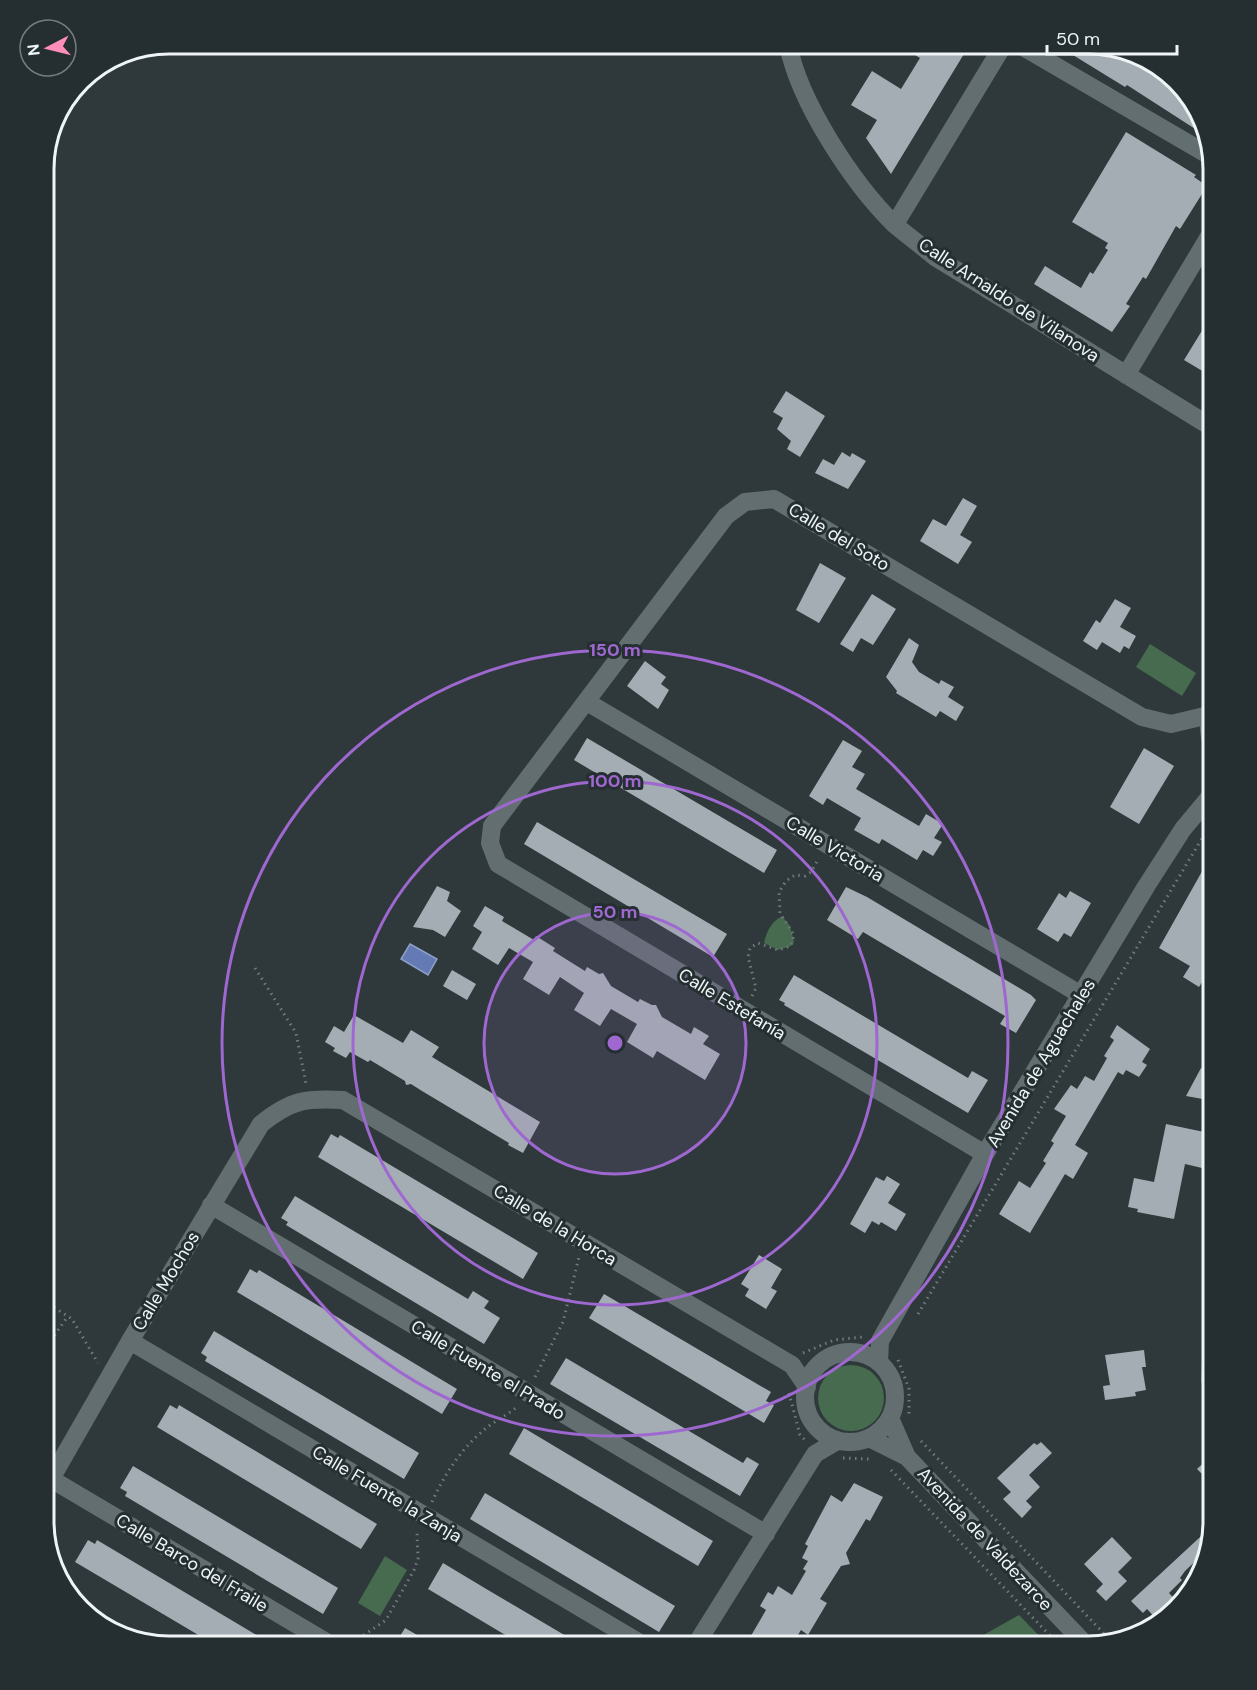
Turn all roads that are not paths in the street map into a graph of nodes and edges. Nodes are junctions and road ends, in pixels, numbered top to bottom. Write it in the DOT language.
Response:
graph roads {
  1 [pos="792,54"];
  2 [pos="998,54"];
  3 [pos="1035,54"];
  4 [pos="1201,151"];
  5 [pos="895,224"];
  6 [pos="1203,248"];
  7 [pos="1126,375"];
  8 [pos="1203,421"];
  9 [pos="587,702"];
  10 [pos="1203,725"];
  11 [pos="1203,806"];
  12 [pos="490,843"];
  13 [pos="1083,996"];
  14 [pos="314,1098"];
  15 [pos="986,1154"];
  16 [pos="211,1205"];
  17 [pos="130,1341"];
  18 [pos="880,1341"];
  19 [pos="860,1353"];
  20 [pos="879,1362"];
  21 [pos="792,1365"];
  22 [pos="817,1367"];
  23 [pos="807,1387"];
  24 [pos="890,1418"];
  25 [pos="815,1427"];
  26 [pos="869,1437"];
  27 [pos="837,1441"];
  28 [pos="815,1454"];
  29 [pos="907,1457"];
  30 [pos="54,1473"];
  31 [pos="54,1489"];
  32 [pos="766,1534"];
  33 [pos="314,1636"];
  34 [pos="627,1636"];
  35 [pos="702,1636"];
  36 [pos="1077,1636"];
  1 -- 5 [label="street, Calle Arnaldo de Vilanova"];
  2 -- 5 [label="street"];
  3 -- 4 [label="street"];
  5 -- 7 [label="street, Calle Arnaldo de Vilanova"];
  6 -- 7 [label="street"];
  7 -- 8 [label="street, Calle Arnaldo de Vilanova"];
  9 -- 10 [label="street, Calle del Soto"];
  9 -- 12 [label="street, Calle del Soto"];
  9 -- 13 [label="street, Calle Victoria"];
  11 -- 13 [label="street, Avenida de Aguachales"];
  12 -- 15 [label="street, Calle Estefanía"];
  13 -- 15 [label="street, Avenida de Aguachales"];
  14 -- 16 [label="street, Calle Mochos"];
  14 -- 21 [label="street, Calle de la Horca"];
  15 -- 18 [label="street, Avenida de Aguachales"];
  16 -- 17 [label="street, Calle Mochos"];
  16 -- 32 [label="street, Calle Fuente el Prado"];
  17 -- 30 [label="street, Calle Mochos"];
  17 -- 34 [label="street, Calle Fuente la Zanja"];
  18 -- 19 [label="street, Avenida de Aguachales"];
  18 -- 20 [label="street, Avenida de Aguachales"];
  19 -- 20 [label="street"];
  19 -- 22 [label="street"];
  20 -- 24 [label="street"];
  21 -- 22 [label="street, Calle de la Horca"];
  21 -- 23 [label="street, Calle de la Horca"];
  22 -- 23 [label="street"];
  23 -- 25 [label="street"];
  24 -- 26 [label="street"];
  24 -- 29 [label="street, Avenida de Valdezarce"];
  25 -- 27 [label="street"];
  25 -- 28 [label="street"];
  26 -- 27 [label="street"];
  26 -- 29 [label="street, Avenida de Valdezarce"];
  27 -- 28 [label="street"];
  28 -- 32 [label="street"];
  29 -- 36 [label="street, Avenida de Valdezarce"];
  31 -- 33 [label="street, Calle Barco del Fraile"];
  32 -- 35 [label="street"];
}
